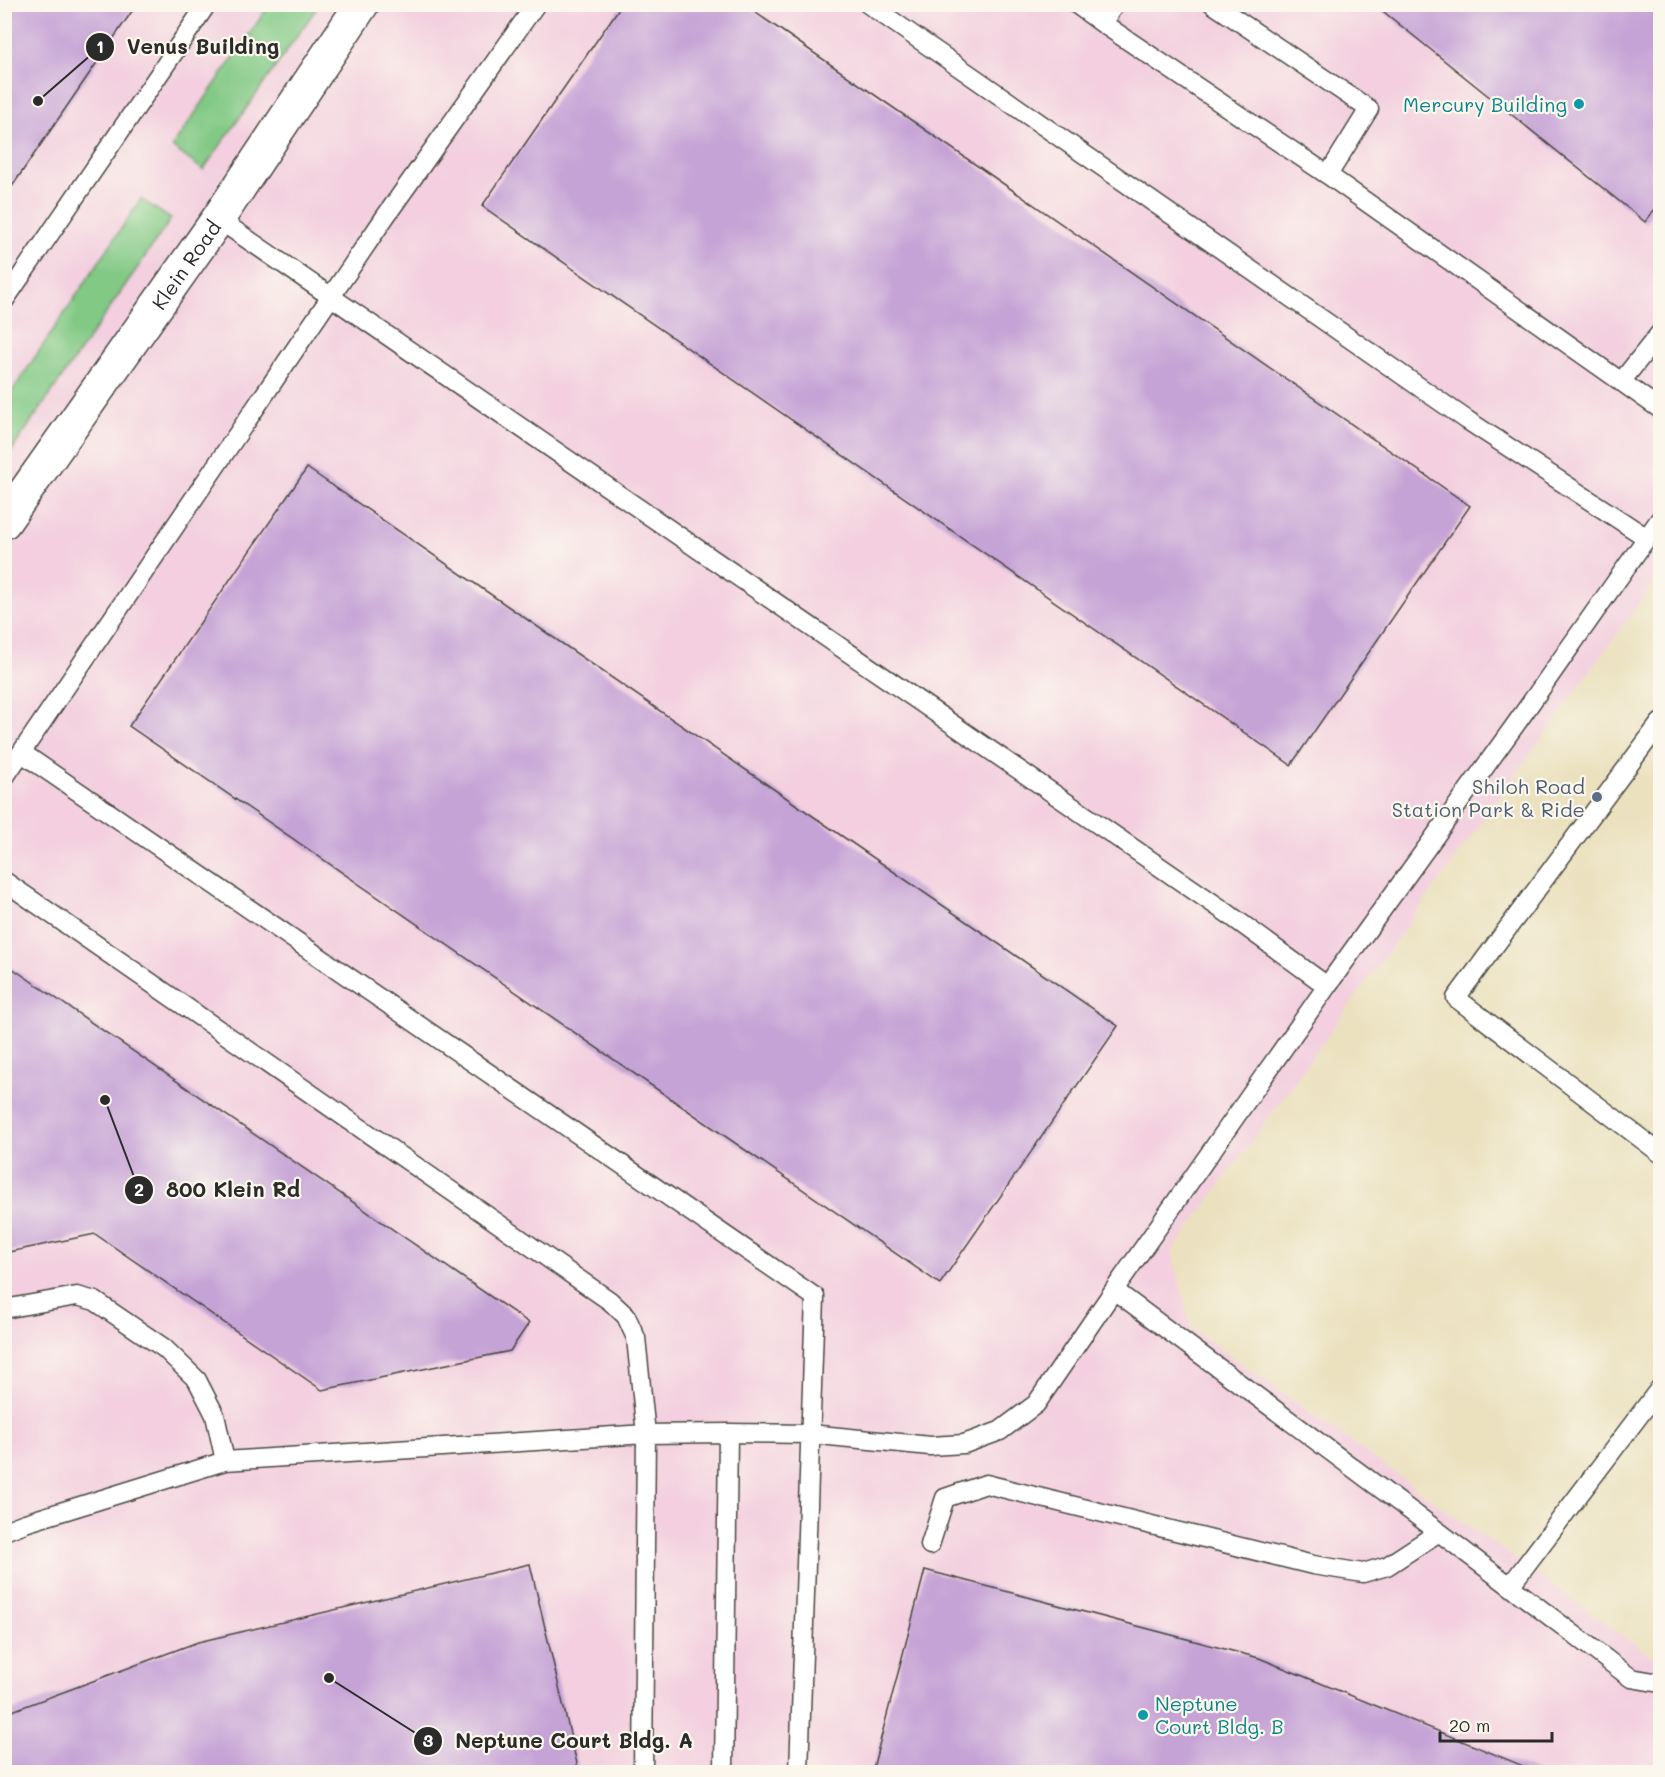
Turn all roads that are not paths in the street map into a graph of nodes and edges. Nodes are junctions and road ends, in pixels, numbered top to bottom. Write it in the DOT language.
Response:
graph roads {
  1 [pos="207,4"];
  2 [pos="362,4"];
  3 [pos="536,4"];
  4 [pos="868,4"];
  5 [pos="1076,4"];
  6 [pos="1115,4"];
  7 [pos="1213,4"];
  8 [pos="1102,23"];
  9 [pos="1328,175"];
  10 [pos="218,219"];
  11 [pos="330,298"];
  12 [pos="4,301"];
  13 [pos="1660,333"];
  14 [pos="1621,382"];
  15 [pos="1660,409"];
  16 [pos="1660,519"];
  17 [pos="4,522"];
  18 [pos="1647,538"];
  19 [pos="1660,723"];
  20 [pos="22,753"];
  21 [pos="4,778"];
  22 [pos="4,881"];
  23 [pos="1327,986"];
  24 [pos="1660,1153"];
  25 [pos="1113,1290"];
  26 [pos="4,1310"];
  27 [pos="1660,1388"];
  28 [pos="728,1433"];
  29 [pos="646,1434"];
  30 [pos="810,1434"];
  31 [pos="225,1461"];
  32 [pos="4,1531"];
  33 [pos="1439,1532"];
  34 [pos="930,1545"];
  35 [pos="1510,1586"];
  36 [pos="1660,1683"];
  37 [pos="643,1773"];
  38 [pos="724,1773"];
  39 [pos="799,1773"];
  1 -- 12 [label="lane"];
  2 -- 10 [label="street, Klein Road"];
  3 -- 11 [label="lane"];
  4 -- 18 [label="lane"];
  5 -- 8 [label="lane"];
  6 -- 8 [label="lane"];
  7 -- 9 [label="lane"];
  8 -- 9 [label="lane"];
  9 -- 14 [label="lane"];
  10 -- 11 [label="lane"];
  10 -- 17 [label="street, Klein Road"];
  11 -- 20 [label="lane"];
  11 -- 23 [label="lane"];
  13 -- 14 [label="lane"];
  14 -- 15 [label="lane"];
  16 -- 18 [label="lane"];
  18 -- 23 [label="lane"];
  19 -- 24 [label="lane"];
  20 -- 21 [label="lane"];
  20 -- 30 [label="lane"];
  22 -- 29 [label="lane"];
  23 -- 25 [label="lane"];
  25 -- 30 [label="lane"];
  25 -- 33 [label="lane"];
  26 -- 31 [label="lane"];
  27 -- 35 [label="lane"];
  28 -- 29 [label="lane"];
  28 -- 30 [label="lane"];
  28 -- 38 [label="lane"];
  29 -- 31 [label="lane"];
  29 -- 37 [label="lane"];
  30 -- 39 [label="lane"];
  31 -- 32 [label="lane"];
  33 -- 34 [label="lane"];
  33 -- 35 [label="lane"];
  35 -- 36 [label="lane"];
}
